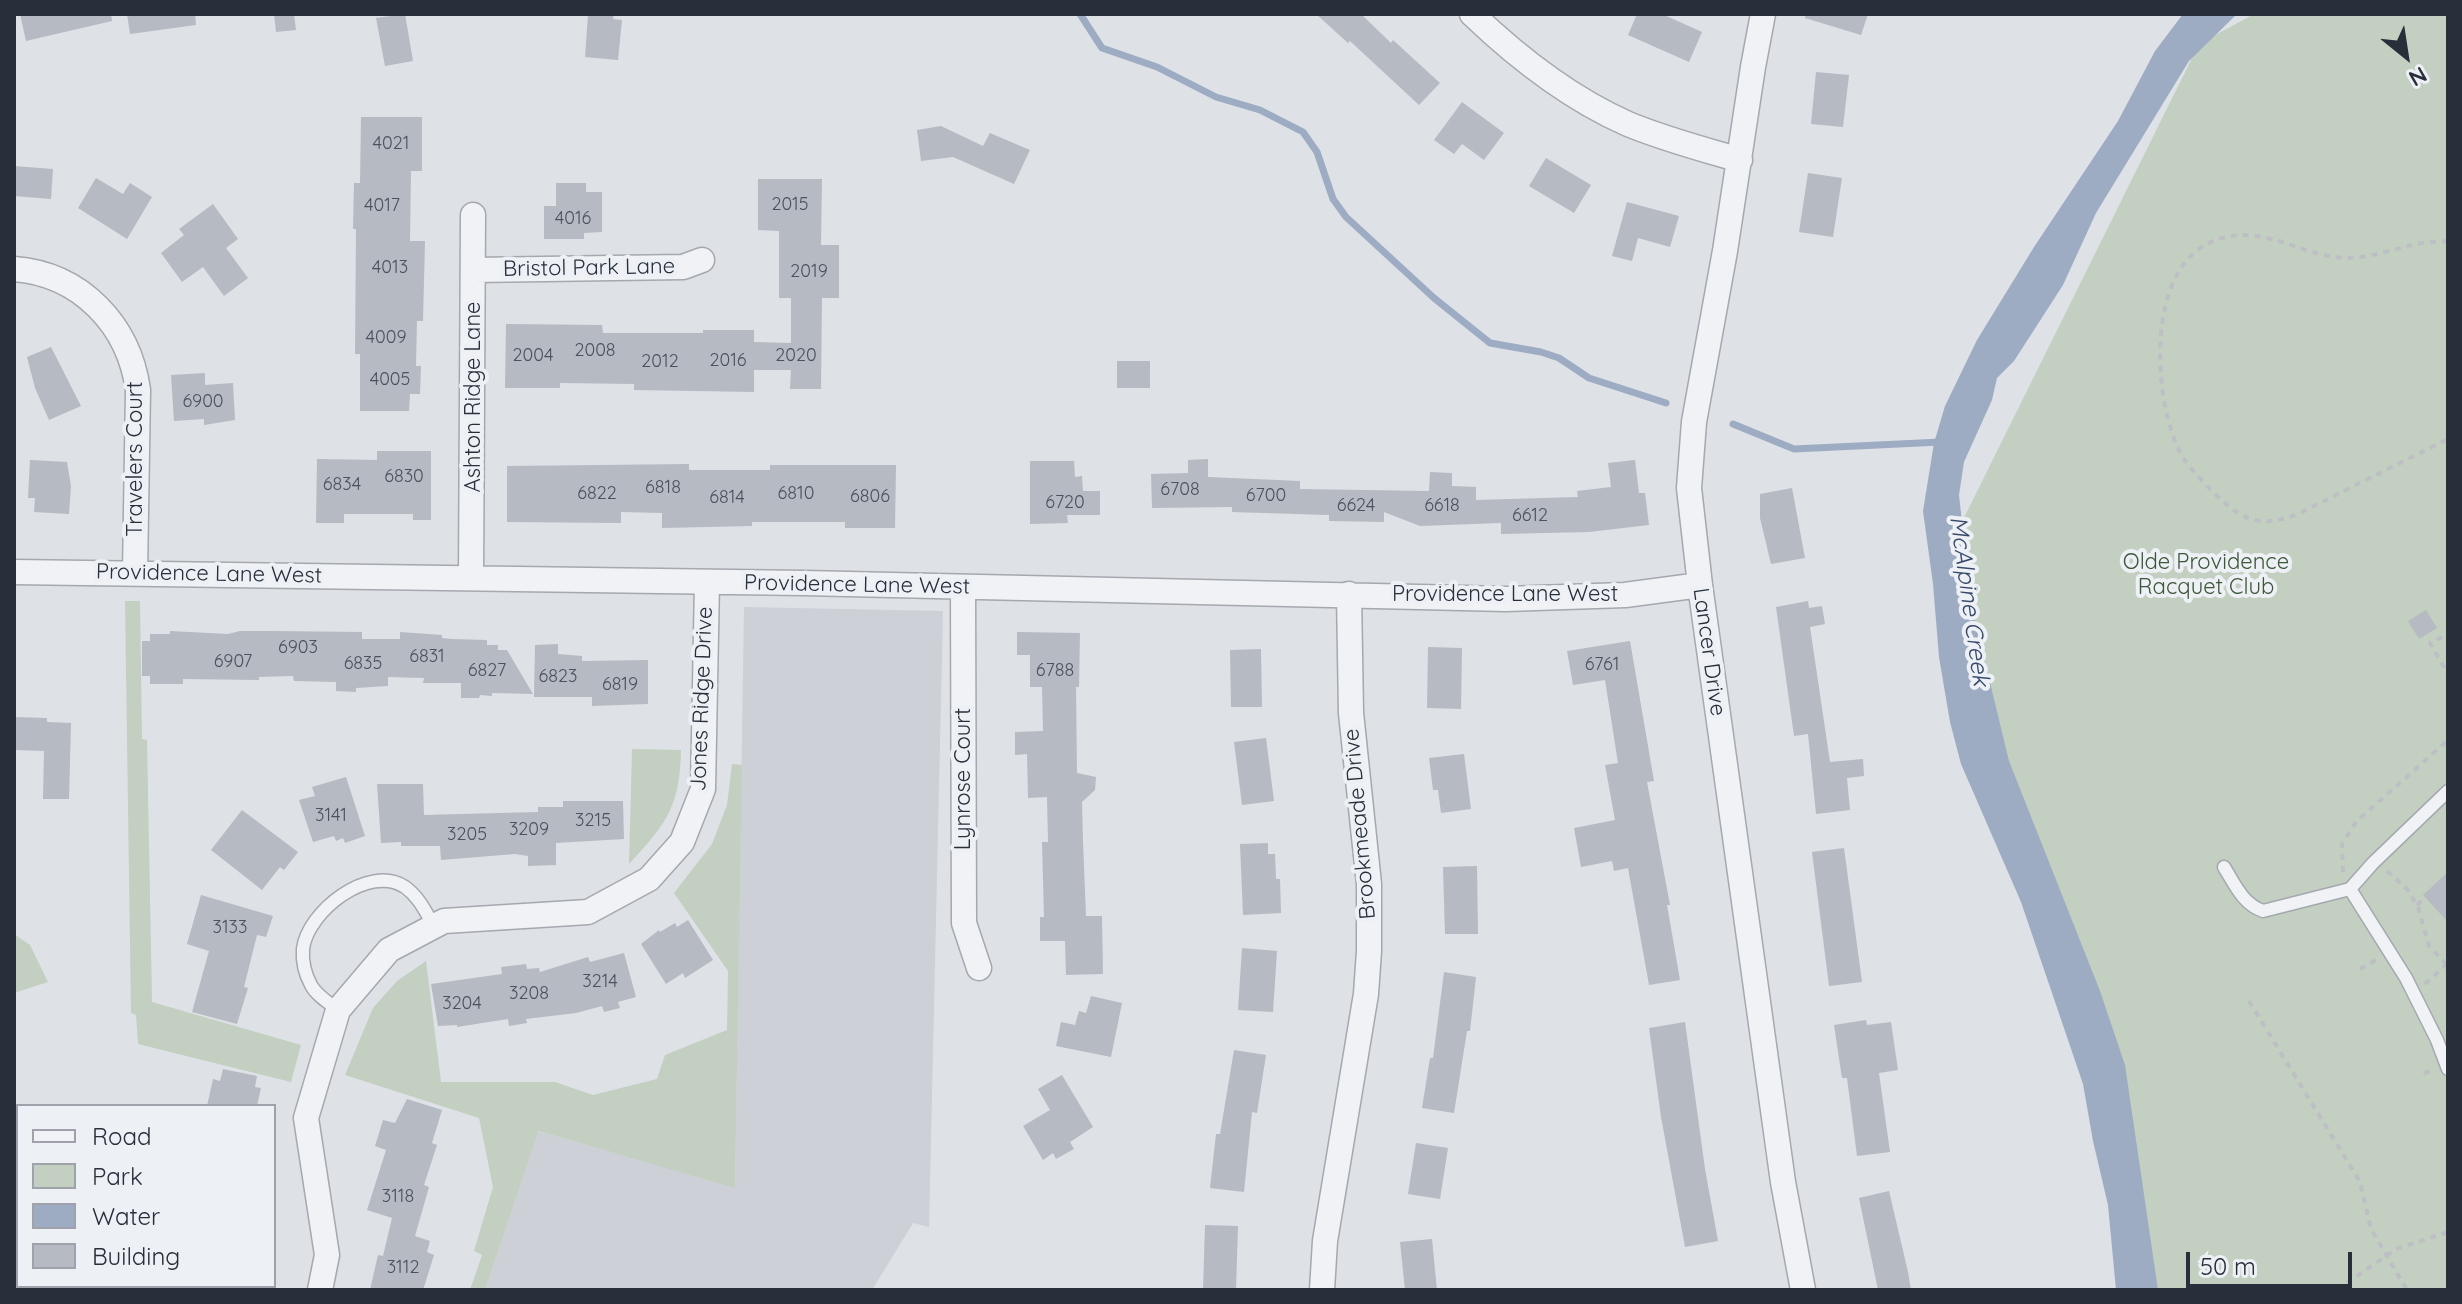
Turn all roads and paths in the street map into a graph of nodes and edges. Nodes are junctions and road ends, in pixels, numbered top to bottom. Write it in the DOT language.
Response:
graph roads {
  1 [pos="1472,14"];
  2 [pos="1763,14"];
  3 [pos="1740,160"];
  4 [pos="473,215"];
  5 [pos="2448,241"];
  6 [pos="702,260"];
  7 [pos="14,269"];
  8 [pos="474,270"];
  9 [pos="2448,439"];
  10 [pos="14,572"];
  11 [pos="135,573"];
  12 [pos="471,578"];
  13 [pos="707,582"];
  14 [pos="1700,585"];
  15 [pos="963,587"];
  16 [pos="1349,594"];
  17 [pos="2442,637"];
  18 [pos="2448,674"];
  19 [pos="2448,740"];
  20 [pos="2448,791"];
  21 [pos="2224,867"];
  22 [pos="2350,889"];
  23 [pos="2407,889"];
  24 [pos="2425,897"];
  25 [pos="2417,905"];
  26 [pos="434,926"];
  27 [pos="2447,963"];
  28 [pos="979,968"];
  29 [pos="2415,994"];
  30 [pos="2249,1001"];
  31 [pos="338,1010"];
  32 [pos="2448,1069"];
  33 [pos="2448,1232"];
  34 [pos="2386,1255"];
  35 [pos="320,1290"];
  36 [pos="1322,1290"];
  37 [pos="1803,1290"];
  38 [pos="2337,1290"];
  39 [pos="2407,1290"];
  1 -- 3 [label="street"];
  2 -- 3 [label="street, Lancer Drive"];
  3 -- 14 [label="street, Lancer Drive"];
  4 -- 8 [label="street, Ashton Ridge Lane"];
  5 -- 9 [label="path"];
  6 -- 8 [label="street, Bristol Park Lane"];
  7 -- 11 [label="street, Travelers Court"];
  8 -- 12 [label="street, Ashton Ridge Lane"];
  10 -- 11 [label="street, Providence Lane West"];
  11 -- 12 [label="street, Providence Lane West"];
  12 -- 13 [label="street, Providence Lane West"];
  13 -- 15 [label="street, Providence Lane West"];
  13 -- 26 [label="street, Jones Ridge Drive"];
  14 -- 16 [label="street, Providence Lane West"];
  14 -- 37 [label="street, Lancer Drive"];
  15 -- 16 [label="street, Providence Lane West"];
  15 -- 28 [label="street, Lynrose Court"];
  16 -- 36 [label="street, Brookmeade Drive"];
  17 -- 18 [label="path"];
  19 -- 22 [label="path"];
  20 -- 22 [label="lane"];
  21 -- 22 [label="lane"];
  22 -- 29 [label="lane"];
  23 -- 25 [label="path"];
  24 -- 25 [label="path"];
  25 -- 27 [label="path"];
  26 -- 31 [label="street, Jones Ridge Drive"];
  26 -- 31 [label="lane"];
  27 -- 29 [label="path"];
  29 -- 32 [label="lane"];
  30 -- 34 [label="path"];
  31 -- 35 [label="street, Jones Ridge Drive"];
  33 -- 34 [label="path"];
  34 -- 38 [label="path"];
  34 -- 39 [label="path"];
}
